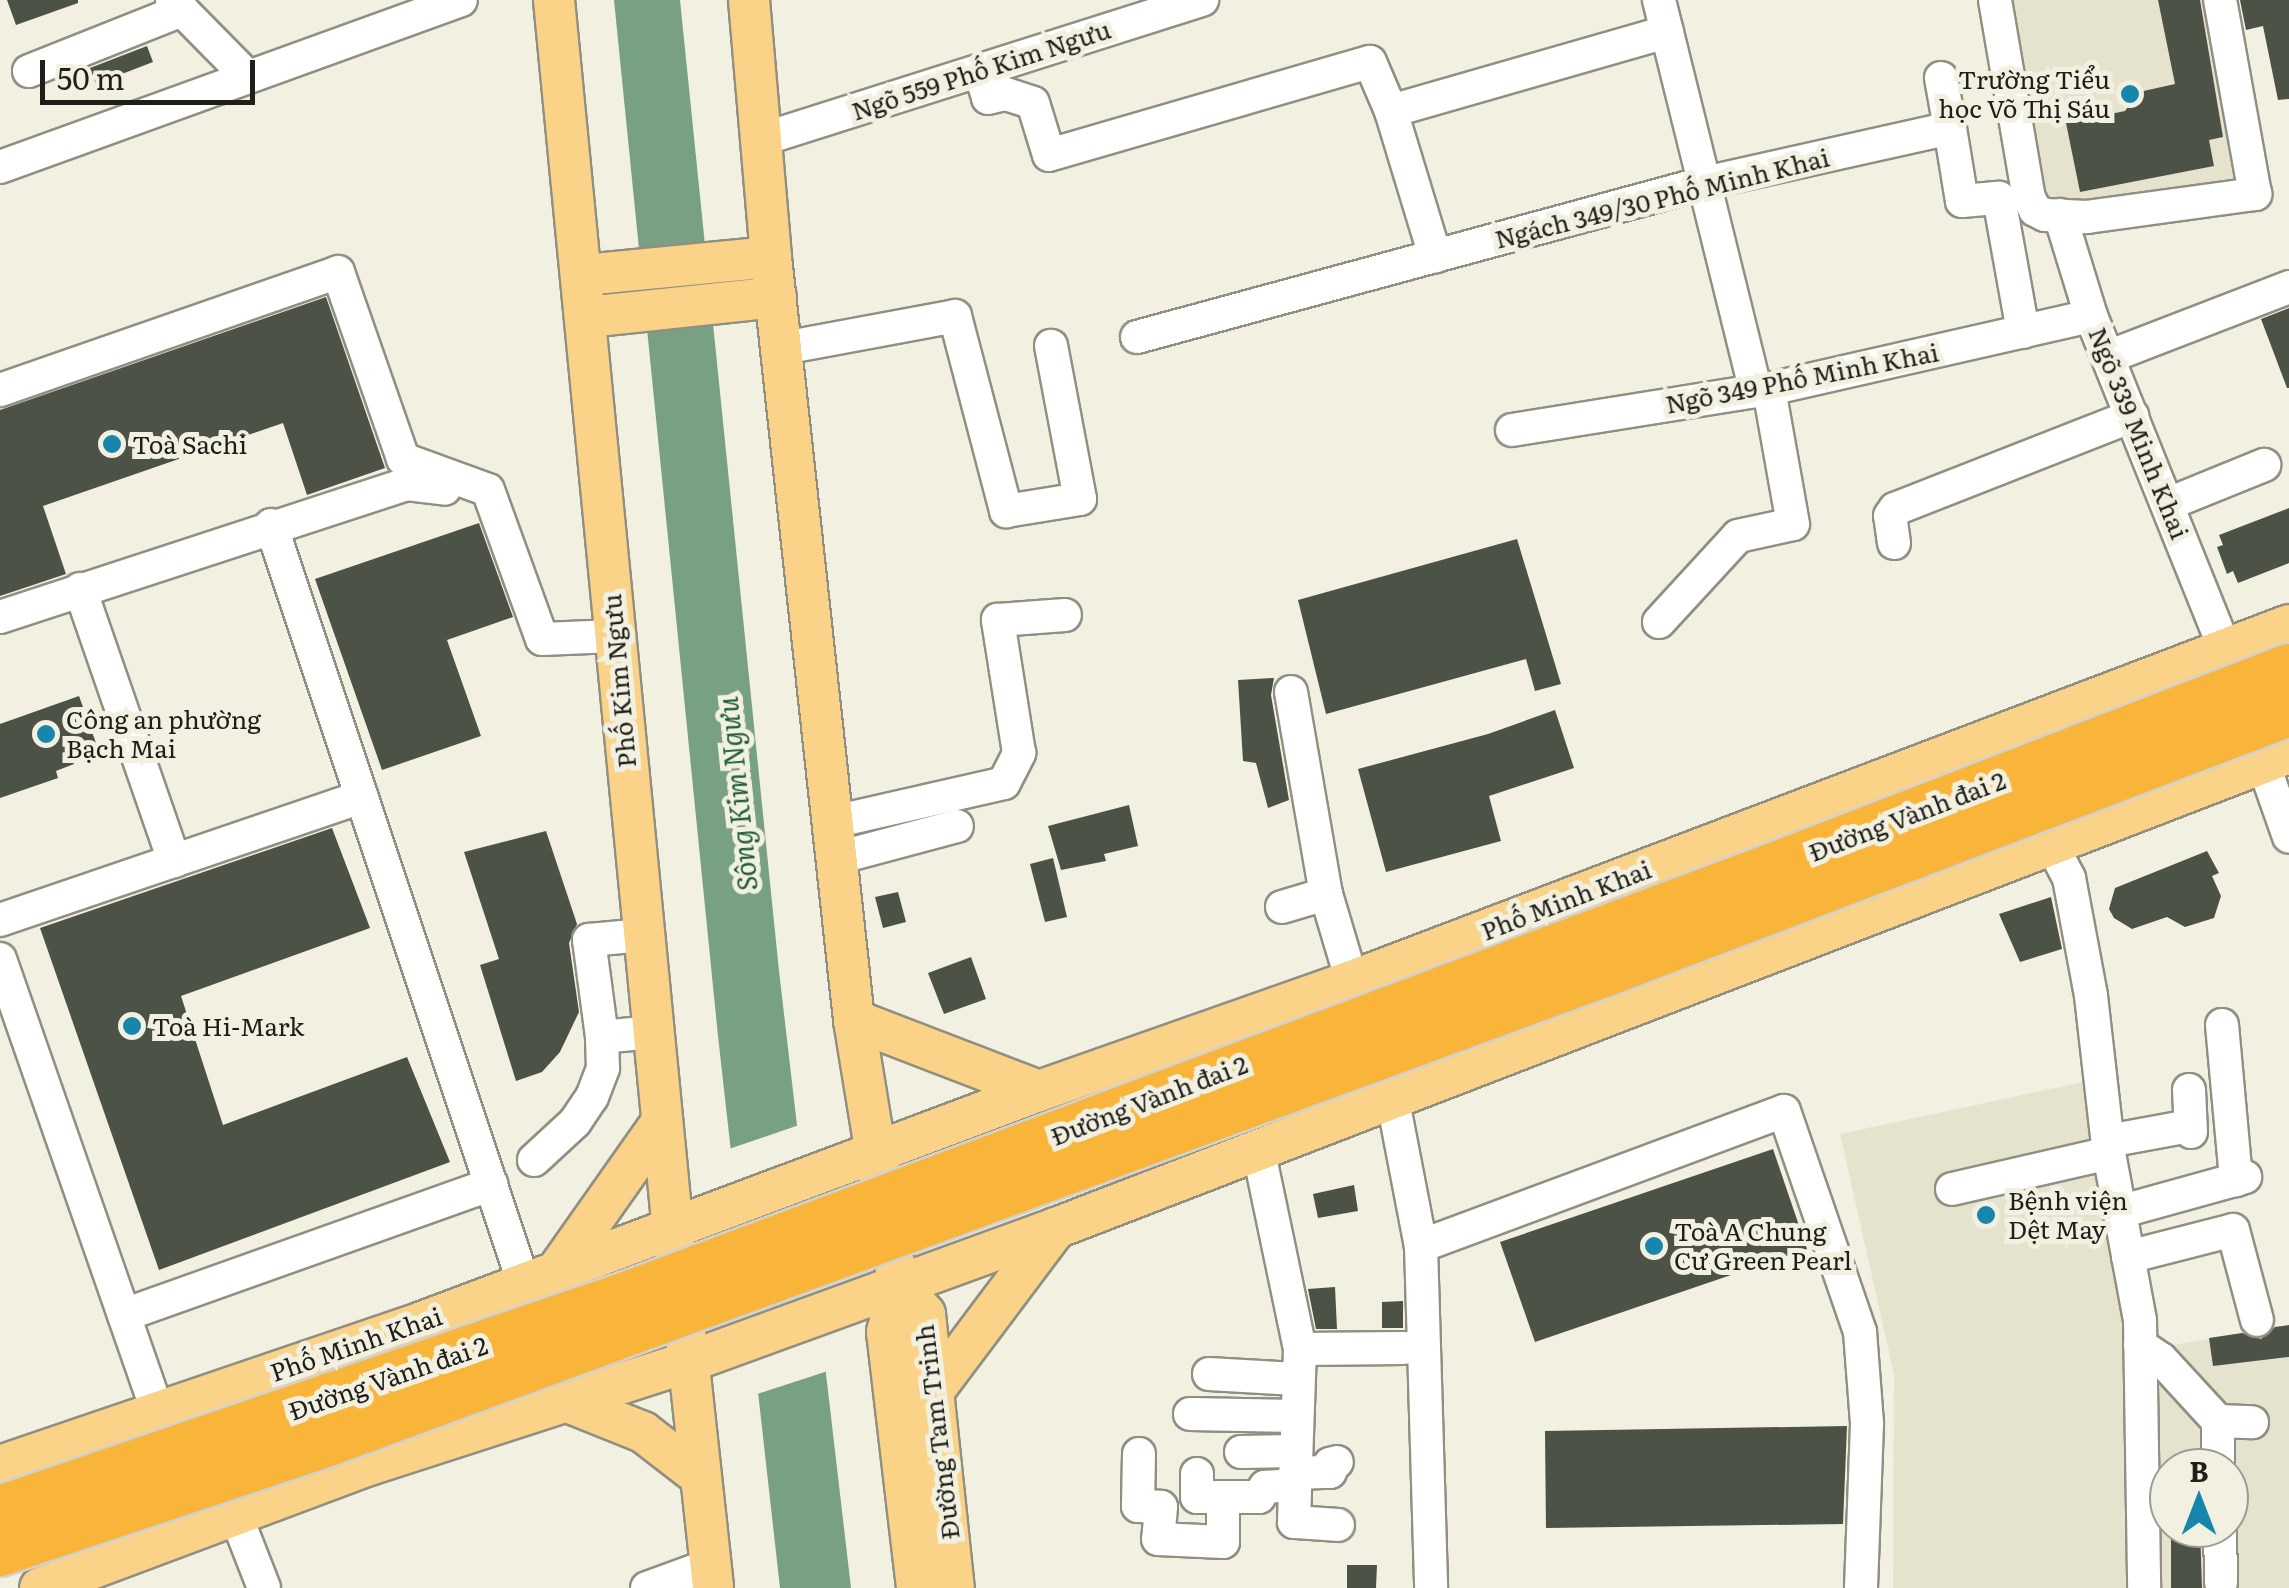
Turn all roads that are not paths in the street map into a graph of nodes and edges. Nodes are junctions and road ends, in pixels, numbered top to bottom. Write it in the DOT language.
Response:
graph roads {
  1 [pos="462,0"];
  2 [pos="554,0"];
  3 [pos="749,0"];
  4 [pos="1202,0"];
  5 [pos="1996,0"];
  6 [pos="2220,0"];
  7 [pos="177,5"];
  8 [pos="1155,7"];
  9 [pos="1663,16"];
  10 [pos="29,71"];
  11 [pos="980,71"];
  12 [pos="246,74"];
  13 [pos="1941,78"];
  14 [pos="1391,111"];
  15 [pos="1950,128"];
  16 [pos="760,140"];
  17 [pos="0,167"];
  18 [pos="1704,183"];
  19 [pos="2060,215"];
  20 [pos="1435,256"];
  21 [pos="771,257"];
  22 [pos="584,275"];
  23 [pos="2289,287"];
  24 [pos="776,297"];
  25 [pos="2091,316"];
  26 [pos="587,317"];
  27 [pos="2023,332"];
  28 [pos="1136,337"];
  29 [pos="1051,346"];
  30 [pos="783,348"];
  31 [pos="2108,357"];
  32 [pos="0,390"];
  33 [pos="1762,390"];
  34 [pos="2132,416"];
  35 [pos="1512,430"];
  36 [pos="2264,466"];
  37 [pos="406,472"];
  38 [pos="2168,504"];
  39 [pos="272,525"];
  40 [pos="1894,543"];
  41 [pos="80,589"];
  42 [pos="1065,615"];
  43 [pos="0,618"];
  44 [pos="1659,622"];
  45 [pos="2289,625"];
  46 [pos="615,636"];
  47 [pos="2225,650"];
  48 [pos="2289,668"];
  49 [pos="1291,692"];
  50 [pos="2289,712"];
  51 [pos="2276,758"];
  52 [pos="362,797"];
  53 [pos="956,826"];
  54 [pos="2289,838"];
  55 [pos="834,840"];
  56 [pos="2050,842"];
  57 [pos="174,861"];
  58 [pos="1326,894"];
  59 [pos="1282,908"];
  60 [pos="0,920"];
  61 [pos="644,935"];
  62 [pos="0,959"];
  63 [pos="1352,982"];
  64 [pos="854,1020"];
  65 [pos="2222,1025"];
  66 [pos="652,1032"];
  67 [pos="602,1037"];
  68 [pos="2189,1090"];
  69 [pos="1040,1091"];
  70 [pos="1392,1096"];
  71 [pos="660,1122"];
  72 [pos="2108,1147"];
  73 [pos="1258,1148"];
  74 [pos="857,1158"];
  75 [pos="534,1160"];
  76 [pos="491,1184"];
  77 [pos="1952,1189"];
  78 [pos="2120,1212"];
  79 [pos="691,1222"];
  80 [pos="1056,1228"];
  81 [pos="1421,1246"];
  82 [pos="2128,1256"];
  83 [pos="540,1278"];
  84 [pos="899,1286"];
  85 [pos="124,1315"];
  86 [pos="2257,1320"];
  87 [pos="2140,1333"];
  88 [pos="1404,1348"];
  89 [pos="706,1356"];
  90 [pos="1298,1364"];
  91 [pos="1209,1374"];
  92 [pos="935,1388"];
  93 [pos="565,1400"];
  94 [pos="158,1412"];
  95 [pos="1190,1414"];
  96 [pos="1296,1416"];
  97 [pos="2218,1421"];
  98 [pos="2252,1422"];
  99 [pos="2218,1448"];
  100 [pos="1241,1452"];
  101 [pos="1139,1454"];
  102 [pos="1337,1462"];
  103 [pos="0,1466"];
  104 [pos="1295,1470"];
  105 [pos="1196,1474"];
  106 [pos="700,1476"];
  107 [pos="1223,1497"];
  108 [pos="0,1510"];
  109 [pos="236,1516"];
  110 [pos="1338,1526"];
  111 [pos="2220,1548"];
  112 [pos="0,1552"];
  113 [pos="712,1576"];
  114 [pos="2221,1582"];
  115 [pos="58,1585"];
  116 [pos="264,1588"];
  117 [pos="647,1588"];
  118 [pos="917,1588"];
  119 [pos="954,1588"];
  120 [pos="1431,1588"];
  121 [pos="1861,1588"];
  122 [pos="2128,1588"];
  123 [pos="2144,1588"];
  1 -- 12 [label="street"];
  2 -- 22 [label="main road, Phố Kim Ngưu"];
  3 -- 16 [label="main road"];
  4 -- 8 [label="street, Ngõ 559 Phố Kim Ngưu"];
  5 -- 19 [label="street"];
  6 -- 19 [label="street"];
  7 -- 10 [label="street"];
  7 -- 12 [label="street"];
  8 -- 11 [label="street, Ngõ 559 Phố Kim Ngưu"];
  9 -- 14 [label="street"];
  9 -- 18 [label="street"];
  11 -- 14 [label="street"];
  11 -- 16 [label="street, Ngõ 559 Phố Kim Ngưu"];
  12 -- 17 [label="street"];
  13 -- 15 [label="street"];
  14 -- 20 [label="street"];
  15 -- 18 [label="street, Ngách 349/30 Phố Minh Khai"];
  15 -- 27 [label="street"];
  16 -- 21 [label="main road"];
  18 -- 20 [label="street, Ngách 349/30 Phố Minh Khai"];
  18 -- 33 [label="street"];
  19 -- 25 [label="street, Ngõ 339 Minh Khai"];
  20 -- 28 [label="street, Ngách 349/30 Phố Minh Khai"];
  21 -- 22 [label="main road"];
  21 -- 24 [label="main road"];
  22 -- 26 [label="main road, Phố Kim Ngưu"];
  23 -- 31 [label="street"];
  24 -- 26 [label="main road"];
  24 -- 30 [label="main road"];
  25 -- 27 [label="street, Ngõ 349 Phố Minh Khai"];
  25 -- 31 [label="street, Ngõ 339 Minh Khai"];
  26 -- 46 [label="main road, Phố Kim Ngưu"];
  27 -- 33 [label="street, Ngõ 349 Phố Minh Khai"];
  29 -- 30 [label="street"];
  30 -- 55 [label="main road"];
  31 -- 34 [label="street, Ngõ 339 Minh Khai"];
  32 -- 37 [label="street"];
  33 -- 35 [label="street, Ngõ 349 Phố Minh Khai"];
  33 -- 44 [label="street"];
  34 -- 38 [label="street, Ngõ 339 Minh Khai"];
  34 -- 40 [label="street"];
  36 -- 38 [label="street"];
  37 -- 39 [label="street"];
  37 -- 46 [label="street"];
  38 -- 47 [label="street, Ngõ 339 Minh Khai"];
  39 -- 41 [label="street"];
  39 -- 52 [label="street"];
  41 -- 43 [label="street"];
  41 -- 57 [label="street"];
  42 -- 55 [label="street"];
  45 -- 47 [label="main road, Phố Minh Khai"];
  46 -- 61 [label="main road, Phố Kim Ngưu"];
  47 -- 51 [label="main road"];
  47 -- 63 [label="main road, Phố Minh Khai"];
  48 -- 108 [label="highway, Đường Vành đai 2, bridge"];
  49 -- 58 [label="street"];
  50 -- 112 [label="highway, Đường Vành đai 2, bridge"];
  51 -- 54 [label="street"];
  51 -- 56 [label="main road"];
  52 -- 57 [label="street"];
  52 -- 76 [label="street"];
  53 -- 55 [label="street"];
  55 -- 64 [label="main road"];
  56 -- 70 [label="main road"];
  56 -- 72 [label="street"];
  57 -- 60 [label="street"];
  58 -- 59 [label="street"];
  58 -- 63 [label="street"];
  61 -- 66 [label="main road, Phố Kim Ngưu"];
  61 -- 67 [label="street"];
  62 -- 85 [label="street"];
  63 -- 69 [label="main road, Phố Minh Khai"];
  64 -- 69 [label="main road"];
  64 -- 74 [label="main road"];
  65 -- 78 [label="street"];
  66 -- 67 [label="street"];
  66 -- 71 [label="main road, Phố Kim Ngưu"];
  67 -- 75 [label="street"];
  68 -- 72 [label="street"];
  69 -- 74 [label="main road, Phố Minh Khai"];
  70 -- 73 [label="main road"];
  70 -- 81 [label="street"];
  71 -- 79 [label="main road, Phố Kim Ngưu"];
  71 -- 83 [label="main road"];
  72 -- 77 [label="street"];
  72 -- 78 [label="street"];
  73 -- 80 [label="main road"];
  73 -- 90 [label="street"];
  74 -- 79 [label="main road, Phố Minh Khai"];
  74 -- 84 [label="main road, Đường Tam Trinh"];
  76 -- 83 [label="street"];
  76 -- 85 [label="street"];
  78 -- 82 [label="street"];
  79 -- 83 [label="main road, Phố Minh Khai"];
  79 -- 89 [label="main road, Phố Kim Ngưu"];
  80 -- 84 [label="main road"];
  80 -- 92 [label="main road"];
  81 -- 120 [label="street"];
  81 -- 121 [label="street"];
  82 -- 86 [label="street"];
  82 -- 87 [label="street"];
  83 -- 94 [label="main road, Phố Minh Khai"];
  84 -- 89 [label="main road"];
  84 -- 92 [label="main road, Đường Tam Trinh"];
  84 -- 118 [label="main road, Đường Tam Trinh"];
  85 -- 94 [label="street"];
  87 -- 97 [label="street"];
  87 -- 122 [label="street"];
  87 -- 123 [label="street"];
  88 -- 90 [label="street"];
  89 -- 93 [label="main road"];
  89 -- 106 [label="main road"];
  90 -- 91 [label="street"];
  90 -- 96 [label="street"];
  92 -- 119 [label="main road, Đường Tam Trinh"];
  93 -- 106 [label="main road"];
  93 -- 109 [label="main road"];
  94 -- 103 [label="main road, Phố Minh Khai"];
  95 -- 96 [label="street"];
  96 -- 104 [label="street"];
  97 -- 98 [label="street"];
  97 -- 99 [label="street"];
  100 -- 104 [label="street"];
  101 -- 107 [label="street"];
  102 -- 104 [label="street"];
  104 -- 107 [label="street"];
  104 -- 110 [label="street"];
  105 -- 107 [label="street"];
  106 -- 113 [label="main road"];
  109 -- 115 [label="main road"];
  109 -- 116 [label="street"];
  111 -- 114 [label="street"];
  113 -- 117 [label="street"];
}
